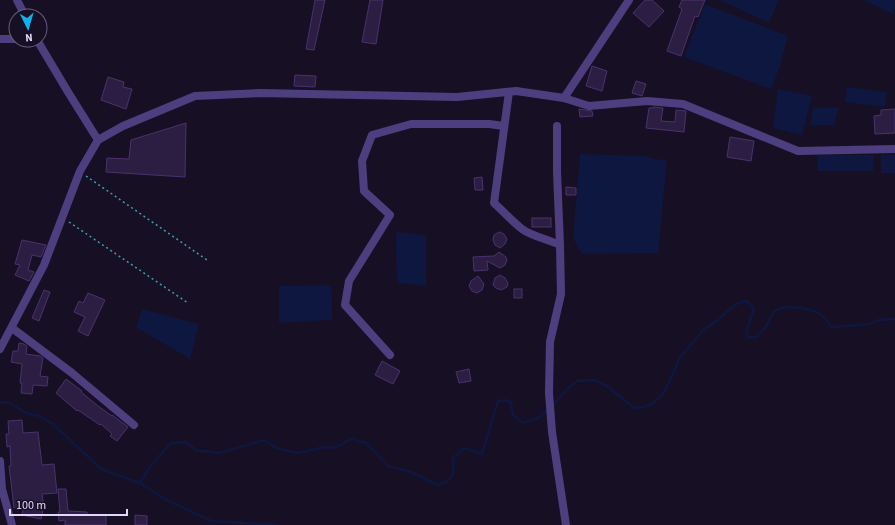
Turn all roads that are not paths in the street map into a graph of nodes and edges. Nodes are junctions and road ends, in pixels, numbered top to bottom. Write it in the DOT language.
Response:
graph roads {
  1 [pos="629,0"];
  2 [pos="42,48"];
  3 [pos="509,92"];
  4 [pos="564,98"];
  5 [pos="504,126"];
  6 [pos="557,126"];
  7 [pos="98,140"];
  8 [pos="895,149"];
  9 [pos="560,244"];
  10 [pos="12,328"];
  11 [pos="0,349"];
  12 [pos="390,355"];
  13 [pos="134,425"];
  14 [pos="0,461"];
  15 [pos="1,489"];
  16 [pos="12,525"];
  17 [pos="566,525"];
  1 -- 4 [label="street"];
  2 -- 7 [label="street"];
  3 -- 4 [label="street"];
  3 -- 5 [label="street"];
  3 -- 7 [label="street"];
  4 -- 8 [label="street"];
  5 -- 9 [label="street"];
  5 -- 12 [label="street"];
  6 -- 9 [label="street"];
  7 -- 10 [label="street"];
  9 -- 17 [label="street"];
  10 -- 11 [label="street"];
  10 -- 13 [label="street"];
  14 -- 15 [label="street"];
  15 -- 16 [label="street"];
}
